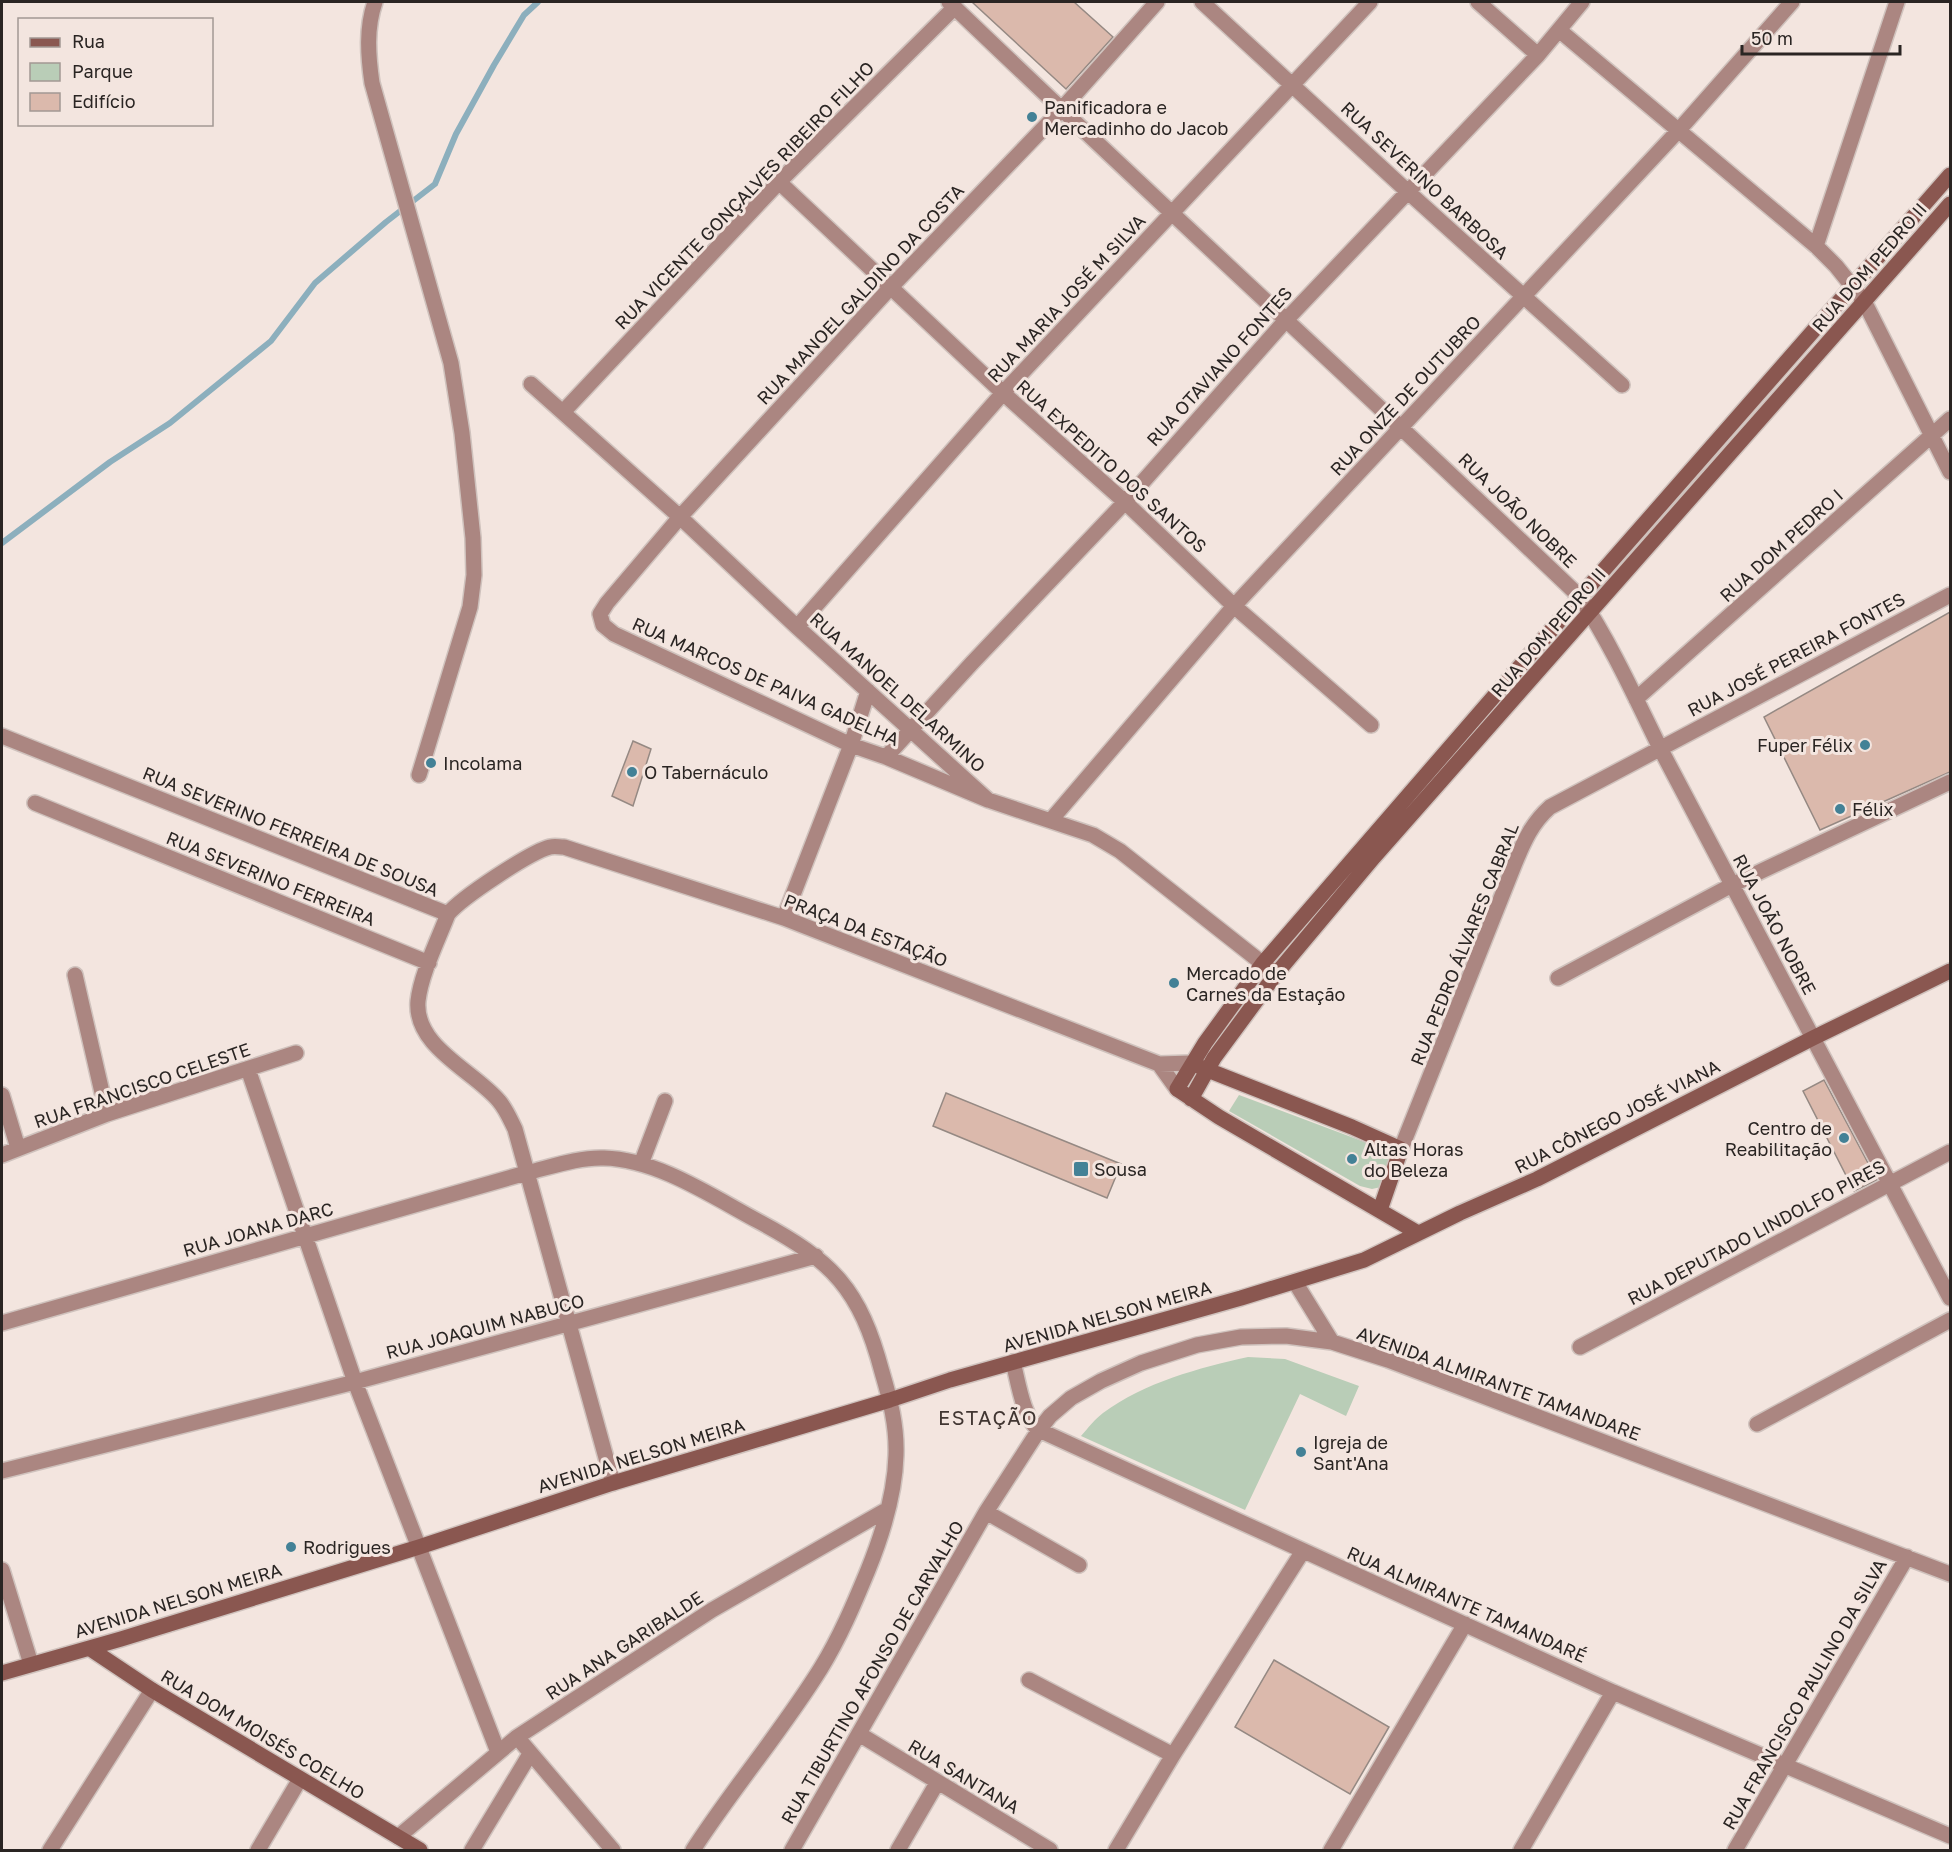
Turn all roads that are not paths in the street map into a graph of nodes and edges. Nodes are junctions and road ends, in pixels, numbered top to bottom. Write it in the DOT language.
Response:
graph roads {
  1 [pos="375,2"];
  2 [pos="1157,2"];
  3 [pos="1202,2"];
  4 [pos="1371,2"];
  5 [pos="1478,2"];
  6 [pos="1582,2"];
  7 [pos="1792,2"];
  8 [pos="1898,2"];
  9 [pos="952,4"];
  10 [pos="1559,30"];
  11 [pos="1538,55"];
  12 [pos="1294,85"];
  13 [pos="1061,110"];
  14 [pos="1678,131"];
  15 [pos="1950,174"];
  16 [pos="779,182"];
  17 [pos="1407,191"];
  18 [pos="1950,204"];
  19 [pos="1172,213"];
  20 [pos="1816,246"];
  21 [pos="1853,286"];
  22 [pos="890,288"];
  23 [pos="1524,297"];
  24 [pos="1864,301"];
  25 [pos="1286,320"];
  26 [pos="531,384"];
  27 [pos="1622,385"];
  28 [pos="1003,393"];
  29 [pos="563,412"];
  30 [pos="1950,419"];
  31 [pos="1402,427"];
  32 [pos="1932,436"];
  33 [pos="1950,472"];
  34 [pos="1125,502"];
  35 [pos="680,517"];
  36 [pos="1950,595"];
  37 [pos="1580,597"];
  38 [pos="1234,606"];
  39 [pos="1591,613"];
  40 [pos="600,619"];
  41 [pos="797,627"];
  42 [pos="868,691"];
  43 [pos="1636,699"];
  44 [pos="1371,725"];
  45 [pos="910,730"];
  46 [pos="2,736"];
  47 [pos="851,745"];
  48 [pos="1660,748"];
  49 [pos="1443,756"];
  50 [pos="886,757"];
  51 [pos="1455,767"];
  52 [pos="419,775"];
  53 [pos="1950,782"];
  54 [pos="988,800"];
  55 [pos="34,803"];
  56 [pos="1051,820"];
  57 [pos="555,846"];
  58 [pos="1732,885"];
  59 [pos="448,914"];
  60 [pos="784,918"];
  61 [pos="429,963"];
  62 [pos="1263,963"];
  63 [pos="1950,971"];
  64 [pos="1276,974"];
  65 [pos="75,975"];
  66 [pos="1558,978"];
  67 [pos="1813,1038"];
  68 [pos="296,1053"];
  69 [pos="1191,1063"];
  70 [pos="1159,1064"];
  71 [pos="248,1069"];
  72 [pos="1207,1070"];
  73 [pos="1177,1089"];
  74 [pos="2,1095"];
  75 [pos="1191,1099"];
  76 [pos="665,1101"];
  77 [pos="107,1114"];
  78 [pos="18,1148"];
  79 [pos="1401,1149"];
  80 [pos="1950,1152"];
  81 [pos="2,1155"];
  82 [pos="641,1164"];
  83 [pos="526,1173"];
  84 [pos="1890,1184"];
  85 [pos="1380,1210"];
  86 [pos="1418,1233"];
  87 [pos="304,1236"];
  88 [pos="816,1256"];
  89 [pos="1295,1282"];
  90 [pos="1950,1298"];
  91 [pos="1950,1320"];
  92 [pos="2,1323"];
  93 [pos="569,1323"];
  94 [pos="1332,1342"];
  95 [pos="1581,1347"];
  96 [pos="1013,1362"];
  97 [pos="355,1382"];
  98 [pos="890,1401"];
  99 [pos="1757,1424"];
  100 [pos="1039,1430"];
  101 [pos="2,1471"];
  102 [pos="613,1483"];
  103 [pos="888,1509"];
  104 [pos="986,1512"];
  105 [pos="419,1547"];
  106 [pos="1303,1551"];
  107 [pos="1907,1557"];
  108 [pos="1079,1565"];
  109 [pos="2,1570"];
  110 [pos="1950,1574"];
  111 [pos="1465,1624"];
  112 [pos="89,1648"];
  113 [pos="31,1664"];
  114 [pos="2,1673"];
  115 [pos="1029,1680"];
  116 [pos="152,1690"];
  117 [pos="1613,1692"];
  118 [pos="859,1734"];
  119 [pos="517,1737"];
  120 [pos="498,1752"];
  121 [pos="530,1754"];
  122 [pos="1173,1755"];
  123 [pos="1786,1767"];
  124 [pos="300,1779"];
  125 [pos="937,1783"];
  126 [pos="1950,1836"];
  127 [pos="398,1837"];
  128 [pos="50,1851"];
  129 [pos="258,1851"];
  130 [pos="420,1851"];
  131 [pos="472,1851"];
  132 [pos="613,1851"];
  133 [pos="693,1851"];
  134 [pos="792,1851"];
  135 [pos="898,1851"];
  136 [pos="1050,1851"];
  137 [pos="1116,1851"];
  138 [pos="1331,1851"];
  139 [pos="1521,1851"];
  140 [pos="1735,1851"];
  1 -- 52 [label="street"];
  2 -- 13 [label="street, RUA MANOEL GALDINO DA COSTA"];
  3 -- 12 [label="street, RUA SEVERINO BARBOSA"];
  4 -- 12 [label="street, RUA MARIA JOSÉ M SILVA"];
  5 -- 11 [label="street"];
  6 -- 10 [label="street, RUA OTAVIANO FONTES"];
  7 -- 14 [label="street, RUA ONZE DE OUTUBRO"];
  8 -- 20 [label="street"];
  9 -- 13 [label="street, RUA JOÃO NOBRE"];
  9 -- 16 [label="street, RUA VICENTE GONÇALVES RIBEIRO FILHO"];
  10 -- 11 [label="street, RUA OTAVIANO FONTES"];
  10 -- 14 [label="street"];
  11 -- 17 [label="street, RUA OTAVIANO FONTES"];
  12 -- 17 [label="street, RUA SEVERINO BARBOSA"];
  12 -- 19 [label="street, RUA MARIA JOSÉ M SILVA"];
  13 -- 19 [label="street, RUA JOÃO NOBRE"];
  13 -- 22 [label="street, RUA MANOEL GALDINO DA COSTA"];
  14 -- 20 [label="street"];
  14 -- 23 [label="street, RUA ONZE DE OUTUBRO"];
  15 -- 21 [label="street, RUA DOM PEDRO II"];
  16 -- 22 [label="street, RUA EXPEDITO DOS SANTOS"];
  16 -- 29 [label="street, RUA VICENTE GONÇALVES RIBEIRO FILHO"];
  17 -- 23 [label="street, RUA SEVERINO BARBOSA"];
  17 -- 25 [label="street, RUA OTAVIANO FONTES"];
  18 -- 24 [label="street, RUA DOM PEDRO II"];
  19 -- 25 [label="street, RUA JOÃO NOBRE"];
  19 -- 28 [label="street, RUA MARIA JOSÉ M SILVA"];
  20 -- 21 [label="street"];
  21 -- 24 [label="street"];
  21 -- 37 [label="street, RUA DOM PEDRO II"];
  22 -- 28 [label="street, RUA EXPEDITO DOS SANTOS"];
  22 -- 35 [label="street, RUA MANOEL GALDINO DA COSTA"];
  23 -- 27 [label="street, RUA SEVERINO BARBOSA"];
  23 -- 31 [label="street, RUA ONZE DE OUTUBRO"];
  24 -- 32 [label="street"];
  24 -- 39 [label="street, RUA DOM PEDRO II"];
  25 -- 31 [label="street, RUA JOÃO NOBRE"];
  25 -- 34 [label="street, RUA OTAVIANO FONTES"];
  26 -- 29 [label="street, RUA MANOEL DELARMINO"];
  28 -- 34 [label="street, RUA EXPEDITO DOS SANTOS"];
  28 -- 41 [label="street, RUA MARIA JOSÉ M SILVA"];
  29 -- 35 [label="street, RUA MANOEL DELARMINO"];
  30 -- 32 [label="street, RUA DOM PEDRO I"];
  31 -- 37 [label="street, RUA JOÃO NOBRE"];
  31 -- 38 [label="street, RUA ONZE DE OUTUBRO"];
  32 -- 33 [label="street"];
  32 -- 43 [label="street, RUA DOM PEDRO I"];
  34 -- 38 [label="street, RUA EXPEDITO DOS SANTOS"];
  34 -- 45 [label="street, RUA OTAVIANO FONTES"];
  35 -- 40 [label="street, RUA MANOEL GALDINO DA COSTA"];
  35 -- 41 [label="street, RUA MANOEL DELARMINO"];
  36 -- 48 [label="street, RUA JOSÉ PEREIRA FONTES"];
  37 -- 39 [label="street, RUA JOÃO NOBRE"];
  37 -- 49 [label="street, RUA DOM PEDRO II"];
  38 -- 44 [label="street, RUA EXPEDITO DOS SANTOS"];
  38 -- 56 [label="street, RUA ONZE DE OUTUBRO"];
  39 -- 43 [label="street, RUA JOÃO NOBRE"];
  39 -- 51 [label="street, RUA DOM PEDRO II"];
  40 -- 47 [label="street, RUA MARCOS DE PAIVA GADELHA"];
  41 -- 42 [label="street, RUA MANOEL DELARMINO"];
  42 -- 45 [label="street, RUA MANOEL DELARMINO"];
  42 -- 47 [label="street"];
  43 -- 48 [label="street, RUA JOÃO NOBRE"];
  45 -- 50 [label="street, RUA OTAVIANO FONTES"];
  45 -- 54 [label="street, RUA MANOEL DELARMINO"];
  46 -- 59 [label="street, RUA SEVERINO FERREIRA DE SOUSA"];
  47 -- 50 [label="street, RUA MARCOS DE PAIVA GADELHA"];
  47 -- 60 [label="street"];
  48 -- 58 [label="street, RUA JOÃO NOBRE"];
  48 -- 79 [label="street, RUA PEDRO ÁLVARES CABRAL"];
  49 -- 51 [label="street"];
  49 -- 62 [label="street, RUA DOM PEDRO II"];
  50 -- 54 [label="street, RUA MARCOS DE PAIVA GADELHA"];
  51 -- 64 [label="street, RUA DOM PEDRO II"];
  53 -- 58 [label="street"];
  54 -- 56 [label="street, RUA MANOEL DELARMINO"];
  55 -- 61 [label="street, RUA SEVERINO FERREIRA"];
  56 -- 62 [label="street, RUA MANOEL DELARMINO"];
  57 -- 59 [label="street, RUA SEVERINO FERREIRA DE SOUSA"];
  57 -- 60 [label="street, PRAÇA DA ESTAÇÃO"];
  58 -- 66 [label="street"];
  58 -- 67 [label="street, RUA JOÃO NOBRE"];
  59 -- 61 [label="street"];
  60 -- 70 [label="street, PRAÇA DA ESTAÇÃO"];
  61 -- 83 [label="street"];
  62 -- 64 [label="street, RUA MANOEL DELARMINO"];
  62 -- 69 [label="street, RUA DOM PEDRO II"];
  63 -- 67 [label="street, RUA CÔNEGO JOSÉ VIANA"];
  64 -- 72 [label="street, RUA DOM PEDRO II"];
  65 -- 77 [label="street"];
  67 -- 84 [label="street, RUA JOÃO NOBRE"];
  67 -- 86 [label="street, RUA CÔNEGO JOSÉ VIANA"];
  68 -- 71 [label="street, RUA FRANCISCO CELESTE"];
  69 -- 70 [label="street, PRAÇA DA ESTAÇÃO"];
  69 -- 72 [label="street"];
  69 -- 73 [label="street, RUA DOM PEDRO II"];
  70 -- 73 [label="street"];
  71 -- 77 [label="street, RUA FRANCISCO CELESTE"];
  71 -- 87 [label="street"];
  72 -- 75 [label="street, RUA DOM PEDRO II"];
  72 -- 79 [label="street"];
  73 -- 75 [label="street"];
  74 -- 78 [label="street"];
  75 -- 85 [label="street"];
  76 -- 82 [label="street"];
  77 -- 78 [label="street, RUA FRANCISCO CELESTE"];
  78 -- 81 [label="street, RUA FRANCISCO CELESTE"];
  79 -- 85 [label="street"];
  80 -- 84 [label="street, RUA DEPUTADO LINDOLFO PIRES"];
  82 -- 83 [label="street, RUA JOANA DARC"];
  82 -- 88 [label="street, RUA JOANA DARC"];
  83 -- 87 [label="street, RUA JOANA DARC"];
  83 -- 93 [label="street"];
  84 -- 90 [label="street, RUA JOÃO NOBRE"];
  84 -- 95 [label="street, RUA DEPUTADO LINDOLFO PIRES"];
  85 -- 86 [label="street"];
  86 -- 89 [label="street, RUA CÔNEGO JOSÉ VIANA"];
  87 -- 92 [label="street, RUA JOANA DARC"];
  87 -- 97 [label="street"];
  88 -- 93 [label="street, RUA JOAQUIM NABUCO"];
  88 -- 98 [label="street"];
  89 -- 94 [label="street"];
  89 -- 96 [label="street, AVENIDA NELSON MEIRA"];
  91 -- 99 [label="street"];
  93 -- 97 [label="street, RUA JOAQUIM NABUCO"];
  93 -- 102 [label="street"];
  94 -- 100 [label="street, AVENIDA ALMIRANTE TAMANDARE"];
  94 -- 107 [label="street, AVENIDA ALMIRANTE TAMANDARE"];
  96 -- 98 [label="street, AVENIDA NELSON MEIRA"];
  96 -- 100 [label="street"];
  97 -- 101 [label="street, RUA JOAQUIM NABUCO"];
  97 -- 105 [label="street"];
  98 -- 102 [label="street, AVENIDA NELSON MEIRA"];
  98 -- 103 [label="street"];
  100 -- 104 [label="street, RUA TIBURTINO AFONSO DE CARVALHO"];
  100 -- 106 [label="street, RUA ALMIRANTE TAMANDARÉ"];
  102 -- 105 [label="street, AVENIDA NELSON MEIRA"];
  103 -- 119 [label="street, RUA ANA GARIBALDE"];
  103 -- 133 [label="street"];
  104 -- 108 [label="street, RUA TIBURTINO AFONSO DE CARVALHO"];
  104 -- 118 [label="street, RUA TIBURTINO AFONSO DE CARVALHO"];
  105 -- 112 [label="street, AVENIDA NELSON MEIRA"];
  105 -- 120 [label="street"];
  106 -- 111 [label="street, RUA ALMIRANTE TAMANDARÉ"];
  106 -- 122 [label="street"];
  107 -- 110 [label="street, AVENIDA ALMIRANTE TAMANDARE"];
  107 -- 123 [label="street, RUA FRANCISCO PAULINO DA SILVA"];
  109 -- 113 [label="street"];
  111 -- 117 [label="street, RUA ALMIRANTE TAMANDARÉ"];
  111 -- 138 [label="street"];
  112 -- 113 [label="street, AVENIDA NELSON MEIRA"];
  112 -- 116 [label="street, RUA DOM MOISÉS COELHO"];
  113 -- 114 [label="street, AVENIDA NELSON MEIRA"];
  115 -- 122 [label="street"];
  116 -- 124 [label="street, RUA DOM MOISÉS COELHO"];
  116 -- 128 [label="street"];
  117 -- 123 [label="street, RUA ALMIRANTE TAMANDARÉ"];
  117 -- 139 [label="street"];
  118 -- 125 [label="street, RUA SANTANA"];
  118 -- 134 [label="street, RUA TIBURTINO AFONSO DE CARVALHO"];
  119 -- 120 [label="street, RUA ANA GARIBALDE"];
  119 -- 121 [label="street"];
  120 -- 127 [label="street, RUA ANA GARIBALDE"];
  121 -- 131 [label="street"];
  121 -- 132 [label="street"];
  122 -- 137 [label="street"];
  123 -- 126 [label="street, RUA ALMIRANTE TAMANDARÉ"];
  123 -- 140 [label="street, RUA FRANCISCO PAULINO DA SILVA"];
  124 -- 127 [label="street, RUA DOM MOISÉS COELHO"];
  124 -- 129 [label="street"];
  125 -- 135 [label="street"];
  125 -- 136 [label="street, RUA SANTANA"];
  127 -- 130 [label="street, RUA DOM MOISÉS COELHO"];
}
